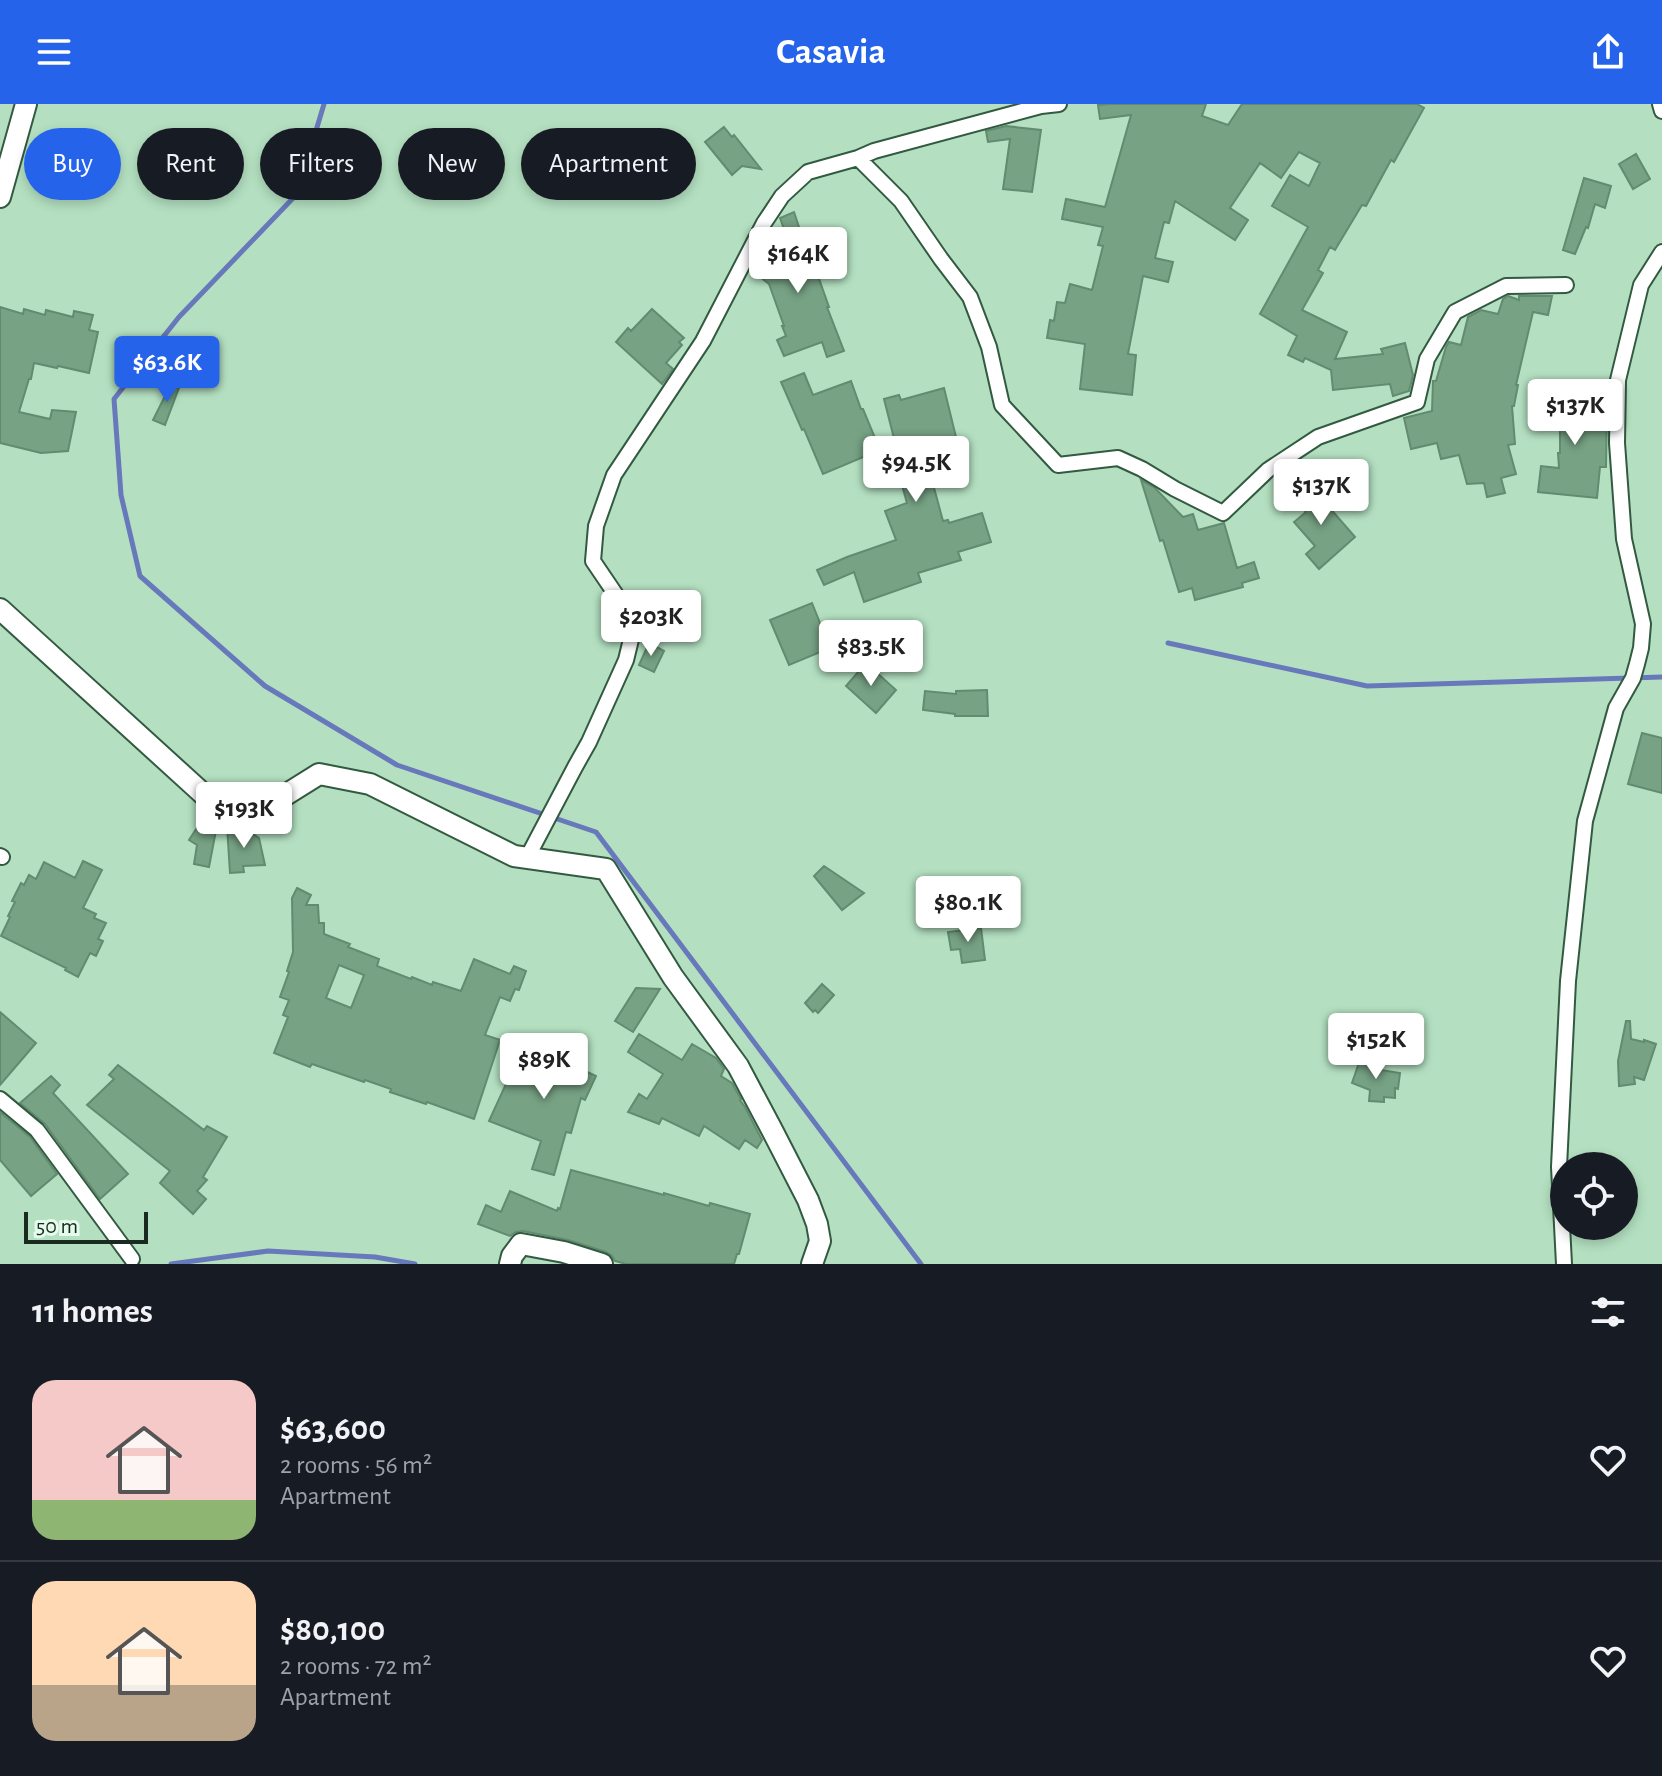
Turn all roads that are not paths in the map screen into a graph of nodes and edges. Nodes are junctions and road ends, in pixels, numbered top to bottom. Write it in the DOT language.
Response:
graph roads {
  1 [pos="26,104"];
  2 [pos="1059,104"];
  3 [pos="1660,104"];
  4 [pos="1662,111"];
  5 [pos="858,158"];
  6 [pos="0,196"];
  7 [pos="1662,252"];
  8 [pos="1566,285"];
  9 [pos="0,609"];
  10 [pos="527,858"];
  11 [pos="0,1099"];
  12 [pos="132,1259"];
  13 [pos="510,1264"];
  14 [pos="602,1264"];
  15 [pos="812,1264"];
  16 [pos="1564,1264"];
  1 -- 6 [label="street"];
  2 -- 5 [label="street"];
  3 -- 4 [label="street"];
  5 -- 8 [label="street"];
  5 -- 10 [label="street"];
  7 -- 16 [label="street"];
  9 -- 10 [label="street"];
  10 -- 15 [label="street"];
  11 -- 12 [label="street"];
  13 -- 14 [label="street"];
}
